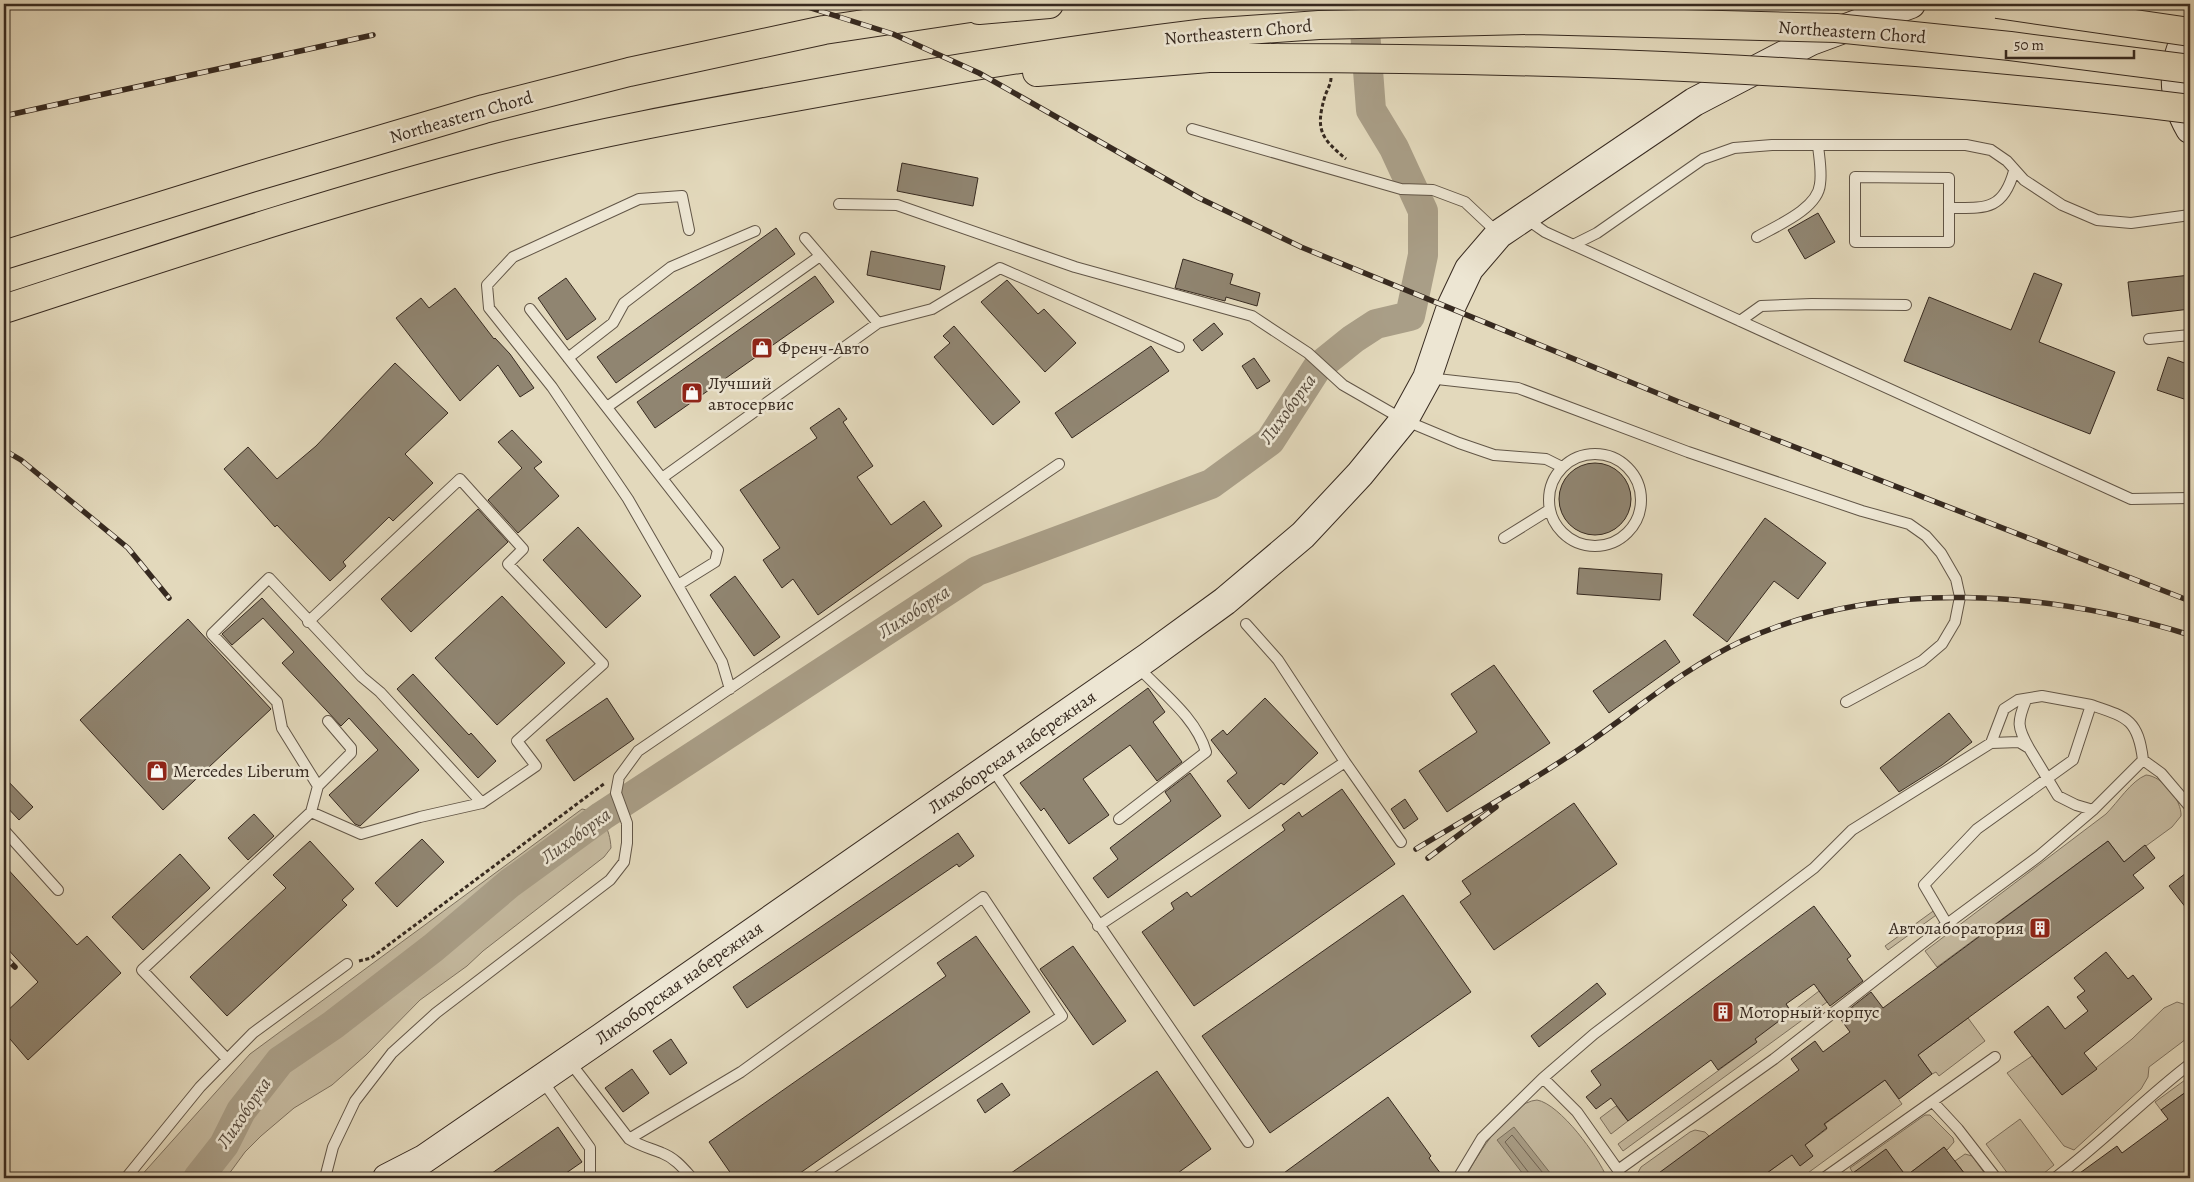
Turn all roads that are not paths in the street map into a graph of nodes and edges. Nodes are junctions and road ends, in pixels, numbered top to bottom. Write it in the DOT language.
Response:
graph roads {
  1 [pos="997,4"];
  2 [pos="1049,4"];
  3 [pos="1910,4"];
  4 [pos="1997,4"];
  5 [pos="927,15"];
  6 [pos="2190,31"];
  7 [pos="1207,46"];
  8 [pos="2190,69"];
  9 [pos="2190,109"];
  10 [pos="1192,129"];
  11 [pos="2190,130"];
  12 [pos="1818,145"];
  13 [pos="2014,171"];
  14 [pos="839,204"];
  15 [pos="1949,208"];
  16 [pos="2190,215"];
  17 [pos="1522,216"];
  18 [pos="689,230"];
  19 [pos="755,231"];
  20 [pos="1498,234"];
  21 [pos="1757,237"];
  22 [pos="805,238"];
  23 [pos="1573,245"];
  24 [pos="4,255"];
  25 [pos="820,256"];
  26 [pos="1906,305"];
  27 [pos="4,309"];
  28 [pos="530,309"];
  29 [pos="1740,321"];
  30 [pos="878,323"];
  31 [pos="2190,335"];
  32 [pos="2149,339"];
  33 [pos="1179,347"];
  34 [pos="568,358"];
  35 [pos="1426,378"];
  36 [pos="606,408"];
  37 [pos="1404,420"];
  38 [pos="1059,464"];
  39 [pos="1562,467"];
  40 [pos="662,478"];
  41 [pos="2190,498"];
  42 [pos="1550,510"];
  43 [pos="1504,538"];
  44 [pos="678,586"];
  45 [pos="308,622"];
  46 [pos="1246,624"];
  47 [pos="1137,665"];
  48 [pos="730,688"];
  49 [pos="2026,700"];
  50 [pos="1846,702"];
  51 [pos="2091,705"];
  52 [pos="328,721"];
  53 [pos="1991,743"];
  54 [pos="2029,748"];
  55 [pos="2143,760"];
  56 [pos="1345,762"];
  57 [pos="991,766"];
  58 [pos="2050,779"];
  59 [pos="318,786"];
  60 [pos="482,804"];
  61 [pos="2190,807"];
  62 [pos="2093,810"];
  63 [pos="311,812"];
  64 [pos="1119,819"];
  65 [pos="4,830"];
  66 [pos="1401,842"];
  67 [pos="58,890"];
  68 [pos="1947,924"];
  69 [pos="1098,926"];
  70 [pos="347,964"];
  71 [pos="1995,1057"];
  72 [pos="227,1059"];
  73 [pos="568,1060"];
  74 [pos="2190,1064"];
  75 [pos="1544,1078"];
  76 [pos="541,1079"];
  77 [pos="1933,1102"];
  78 [pos="629,1139"];
  79 [pos="1248,1142"];
  80 [pos="1620,1174"];
  81 [pos="126,1178"];
  82 [pos="325,1178"];
  83 [pos="387,1178"];
  84 [pos="590,1178"];
  85 [pos="692,1178"];
  86 [pos="816,1178"];
  87 [pos="1458,1178"];
  88 [pos="1824,1178"];
  89 [pos="1996,1178"];
  90 [pos="2054,1178"];
  1 -- 5 [label="main road, Northeastern Chord"];
  2 -- 5 [label="main road, Northeastern Chord"];
  3 -- 17 [label="street, Лихоборская набережная"];
  4 -- 6 [label="main road, bridge"];
  5 -- 24 [label="main road, Northeastern Chord"];
  6 -- 11 [label="street"];
  7 -- 8 [label="main road, Northeastern Chord, bridge"];
  7 -- 9 [label="main road, Northeastern Chord, bridge"];
  7 -- 27 [label="main road, Northeastern Chord"];
  10 -- 20 [label="lane"];
  12 -- 13 [label="lane"];
  12 -- 21 [label="lane"];
  12 -- 23 [label="lane"];
  13 -- 15 [label="lane"];
  13 -- 16 [label="lane"];
  14 -- 37 [label="lane"];
  15 -- 15 [label="lane"];
  17 -- 20 [label="street, Лихоборская набережная"];
  17 -- 23 [label="lane"];
  18 -- 44 [label="lane"];
  19 -- 34 [label="lane"];
  20 -- 35 [label="street, Лихоборская набережная"];
  22 -- 25 [label="lane"];
  23 -- 29 [label="lane"];
  25 -- 30 [label="lane"];
  25 -- 36 [label="lane"];
  26 -- 29 [label="lane"];
  28 -- 34 [label="lane"];
  29 -- 41 [label="lane"];
  30 -- 33 [label="lane"];
  30 -- 40 [label="lane"];
  31 -- 32 [label="lane"];
  34 -- 36 [label="lane"];
  35 -- 37 [label="street, Лихоборская набережная"];
  35 -- 50 [label="lane"];
  36 -- 40 [label="lane"];
  37 -- 39 [label="lane"];
  37 -- 47 [label="street, Лихоборская набережная"];
  38 -- 48 [label="lane"];
  39 -- 42 [label="lane"];
  39 -- 42 [label="lane"];
  40 -- 44 [label="lane"];
  42 -- 43 [label="lane"];
  44 -- 48 [label="lane"];
  45 -- 59 [label="lane"];
  45 -- 60 [label="lane"];
  45 -- 60 [label="lane"];
  46 -- 56 [label="lane"];
  47 -- 57 [label="street, Лихоборская набережная"];
  47 -- 64 [label="lane"];
  48 -- 82 [label="lane"];
  49 -- 51 [label="lane"];
  49 -- 53 [label="lane"];
  49 -- 54 [label="lane"];
  51 -- 55 [label="lane"];
  51 -- 58 [label="lane"];
  52 -- 59 [label="lane"];
  53 -- 54 [label="lane"];
  53 -- 75 [label="lane"];
  54 -- 58 [label="lane"];
  55 -- 61 [label="lane"];
  55 -- 62 [label="lane"];
  56 -- 66 [label="lane"];
  56 -- 69 [label="lane"];
  57 -- 69 [label="lane"];
  57 -- 73 [label="street, Лихоборская набережная"];
  58 -- 62 [label="lane"];
  58 -- 68 [label="lane"];
  59 -- 63 [label="lane"];
  60 -- 63 [label="lane"];
  62 -- 68 [label="lane"];
  63 -- 72 [label="lane"];
  65 -- 67 [label="lane"];
  68 -- 80 [label="lane"];
  69 -- 79 [label="lane"];
  70 -- 72 [label="lane"];
  71 -- 77 [label="lane"];
  72 -- 81 [label="lane"];
  73 -- 76 [label="street, Лихоборская набережная"];
  73 -- 78 [label="lane"];
  74 -- 90 [label="lane"];
  75 -- 80 [label="lane"];
  75 -- 87 [label="lane"];
  76 -- 83 [label="street, Лихоборская набережная"];
  76 -- 84 [label="lane"];
  77 -- 88 [label="lane"];
  77 -- 89 [label="lane"];
  78 -- 85 [label="lane"];
  78 -- 86 [label="lane"];
}
